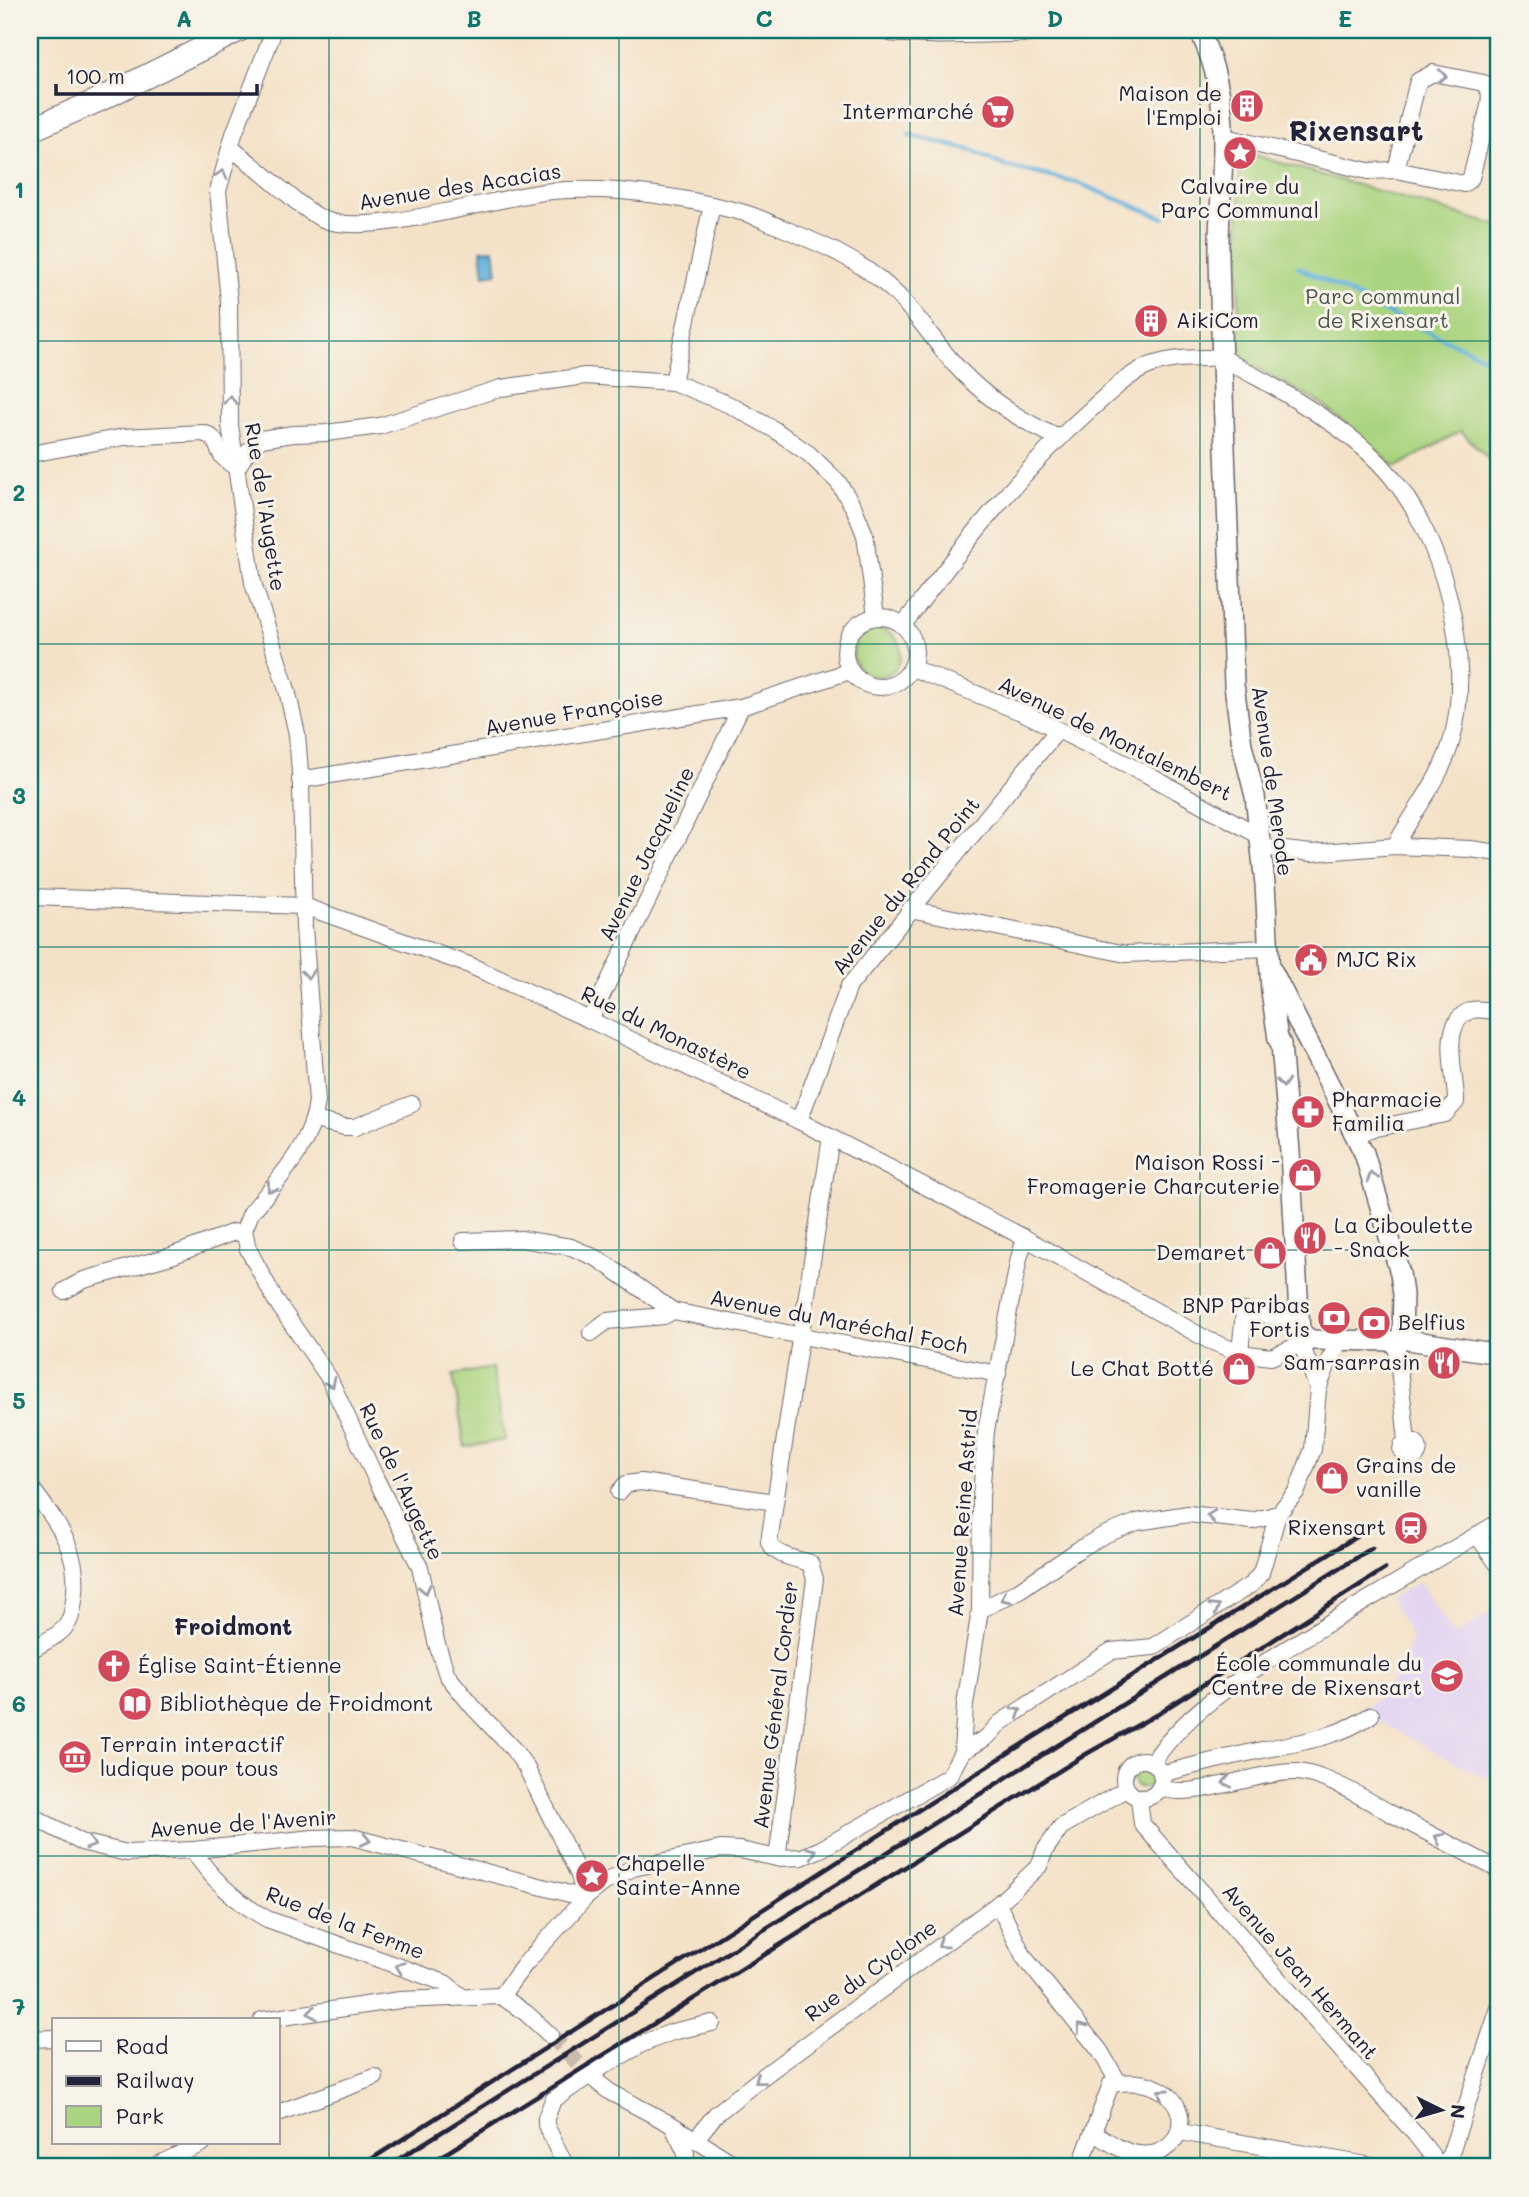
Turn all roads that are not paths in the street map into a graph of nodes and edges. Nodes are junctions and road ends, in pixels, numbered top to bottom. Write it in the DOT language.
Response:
graph roads {
  1 [pos="239,30"];
  2 [pos="271,30"];
  3 [pos="893,30"];
  4 [pos="1027,30"];
  5 [pos="1199,30"];
  6 [pos="30,130"];
  7 [pos="1224,137"];
  8 [pos="231,148"];
  9 [pos="1396,170"];
  10 [pos="712,205"];
  11 [pos="1223,357"];
  12 [pos="673,382"];
  13 [pos="1059,438"];
  14 [pos="30,454"];
  15 [pos="237,468"];
  16 [pos="876,616"];
  17 [pos="904,625"];
  18 [pos="912,668"];
  19 [pos="850,671"];
  20 [pos="741,707"];
  21 [pos="1057,731"];
  22 [pos="300,780"];
  23 [pos="1259,841"];
  24 [pos="1395,846"];
  25 [pos="1499,853"];
  26 [pos="30,897"];
  27 [pos="304,906"];
  28 [pos="910,909"];
  29 [pos="1269,957"];
  30 [pos="1499,1012"];
  31 [pos="590,1020"];
  32 [pos="1306,1038"];
  33 [pos="1281,1044"];
  34 [pos="412,1104"];
  35 [pos="314,1120"];
  36 [pos="799,1121"];
  37 [pos="1356,1135"];
  38 [pos="831,1137"];
  39 [pos="244,1234"];
  40 [pos="1025,1238"];
  41 [pos="463,1241"];
  42 [pos="64,1291"];
  43 [pos="673,1311"];
  44 [pos="1299,1321"];
  45 [pos="591,1333"];
  46 [pos="800,1336"];
  47 [pos="1399,1340"];
  48 [pos="1340,1342"];
  49 [pos="1306,1343"];
  50 [pos="1240,1353"];
  51 [pos="1499,1354"];
  52 [pos="998,1374"];
  53 [pos="1318,1389"];
  54 [pos="1407,1441"];
  55 [pos="30,1486"];
  56 [pos="619,1492"];
  57 [pos="775,1502"];
  58 [pos="1278,1514"];
  59 [pos="1499,1522"];
  60 [pos="1477,1535"];
  61 [pos="1499,1566"];
  62 [pos="980,1610"];
  63 [pos="30,1651"];
  64 [pos="1371,1715"];
  65 [pos="962,1752"];
  66 [pos="1158,1774"];
  67 [pos="1133,1794"];
  68 [pos="30,1815"];
  69 [pos="192,1850"];
  70 [pos="777,1858"];
  71 [pos="1499,1870"];
  72 [pos="585,1898"];
  73 [pos="998,1905"];
  74 [pos="461,1996"];
  75 [pos="501,1996"];
  76 [pos="1499,2008"];
  77 [pos="276,2018"];
  78 [pos="712,2023"];
  79 [pos="550,2035"];
  80 [pos="52,2038"];
  81 [pos="30,2039"];
  82 [pos="375,2077"];
  83 [pos="596,2081"];
  84 [pos="1119,2083"];
  85 [pos="280,2112"];
  86 [pos="672,2125"];
  87 [pos="1180,2132"];
  88 [pos="1095,2133"];
  89 [pos="695,2140"];
  90 [pos="200,2144"];
  91 [pos="153,2167"];
  92 [pos="566,2167"];
  93 [pos="686,2167"];
  94 [pos="739,2167"];
  95 [pos="1080,2167"];
  96 [pos="1378,2167"];
  97 [pos="1444,2167"];
  1 -- 6 [label="main road"];
  2 -- 8 [label="street, Rue de l'Augette"];
  3 -- 4 [label="main road"];
  5 -- 7 [label="street, Avenue de Merode"];
  7 -- 9 [label="street"];
  7 -- 11 [label="street, Avenue de Merode"];
  8 -- 10 [label="street, Avenue des Acacias"];
  15 -- 8 [label="street, Rue de l'Augette, one-way"];
  9 -- 9 [label="street, one-way"];
  10 -- 12 [label="street"];
  10 -- 13 [label="street, Avenue des Acacias"];
  11 -- 13 [label="street"];
  11 -- 23 [label="street, Avenue de Merode"];
  11 -- 24 [label="street"];
  12 -- 15 [label="street"];
  12 -- 16 [label="street"];
  13 -- 17 [label="street"];
  14 -- 15 [label="street"];
  15 -- 22 [label="street, Rue de l'Augette"];
  16 -- 17 [label="street"];
  16 -- 19 [label="street"];
  17 -- 18 [label="street"];
  18 -- 19 [label="street"];
  18 -- 21 [label="street, Avenue de Montalembert"];
  19 -- 20 [label="street, Avenue Françoise"];
  20 -- 22 [label="street, Avenue Françoise"];
  20 -- 31 [label="street, Avenue Jacqueline"];
  21 -- 23 [label="street, Avenue de Montalembert"];
  21 -- 28 [label="street, Avenue du Rond Point"];
  22 -- 27 [label="street, Rue de l'Augette"];
  23 -- 24 [label="street"];
  23 -- 29 [label="street, Avenue de Merode"];
  24 -- 25 [label="street"];
  26 -- 27 [label="street, Rue du Monastère"];
  27 -- 31 [label="street, Rue du Monastère"];
  27 -- 35 [label="street, Rue de l'Augette, one-way"];
  28 -- 29 [label="street"];
  28 -- 36 [label="street, Avenue du Rond Point"];
  29 -- 32 [label="street"];
  29 -- 33 [label="street, Avenue de Merode"];
  30 -- 37 [label="street"];
  31 -- 36 [label="street, Rue du Monastère"];
  32 -- 33 [label="street"];
  32 -- 37 [label="street"];
  33 -- 44 [label="street, Avenue de Merode, one-way"];
  34 -- 35 [label="street"];
  35 -- 39 [label="street, Rue de l'Augette, one-way"];
  36 -- 38 [label="street, Rue du Monastère"];
  47 -- 37 [label="street, one-way"];
  38 -- 40 [label="street, Rue du Monastère"];
  38 -- 46 [label="street, Avenue Général Cordier"];
  39 -- 42 [label="street"];
  39 -- 72 [label="street, Rue de l'Augette, one-way"];
  40 -- 50 [label="street, Rue du Monastère"];
  40 -- 52 [label="street, Avenue Reine Astrid"];
  41 -- 43 [label="street, Avenue du Maréchal Foch"];
  43 -- 45 [label="street, Avenue du Maréchal Foch"];
  43 -- 46 [label="street, Avenue du Maréchal Foch"];
  44 -- 49 [label="street"];
  44 -- 50 [label="street"];
  46 -- 52 [label="street, Avenue du Maréchal Foch"];
  46 -- 57 [label="street, Avenue Général Cordier"];
  47 -- 48 [label="street"];
  47 -- 51 [label="street"];
  47 -- 54 [label="street"];
  48 -- 49 [label="street"];
  48 -- 53 [label="street"];
  49 -- 50 [label="street, Rue du Monastère"];
  49 -- 53 [label="street"];
  52 -- 62 [label="street, Avenue Reine Astrid"];
  53 -- 58 [label="street"];
  55 -- 63 [label="street"];
  56 -- 57 [label="street"];
  57 -- 70 [label="street, Avenue Général Cordier"];
  58 -- 62 [label="street, one-way"];
  65 -- 58 [label="street, one-way"];
  59 -- 60 [label="street"];
  60 -- 61 [label="street"];
  60 -- 66 [label="street"];
  62 -- 65 [label="street, Avenue Reine Astrid"];
  64 -- 66 [label="street"];
  70 -- 65 [label="street, one-way"];
  66 -- 67 [label="street"];
  66 -- 67 [label="street"];
  71 -- 66 [label="street, one-way"];
  67 -- 73 [label="street, Rue du Cyclone"];
  67 -- 97 [label="street, Avenue Jean Hermant"];
  68 -- 69 [label="street, Avenue de l'Avenir, one-way"];
  69 -- 72 [label="street, Avenue de l'Avenir, one-way"];
  74 -- 69 [label="street, Rue de la Ferme, one-way"];
  70 -- 72 [label="street"];
  72 -- 75 [label="street"];
  84 -- 73 [label="street, one-way"];
  73 -- 89 [label="street, Rue du Cyclone, one-way"];
  74 -- 75 [label="street"];
  74 -- 77 [label="street, one-way"];
  75 -- 79 [label="street"];
  76 -- 97 [label="street"];
  78 -- 92 [label="street"];
  80 -- 81 [label="street"];
  82 -- 85 [label="street"];
  83 -- 86 [label="street"];
  87 -- 84 [label="street, one-way"];
  84 -- 88 [label="street"];
  86 -- 89 [label="street"];
  86 -- 93 [label="street"];
  87 -- 88 [label="street"];
  87 -- 96 [label="street"];
  88 -- 95 [label="street"];
  89 -- 94 [label="street"];
  90 -- 91 [label="street"];
}
